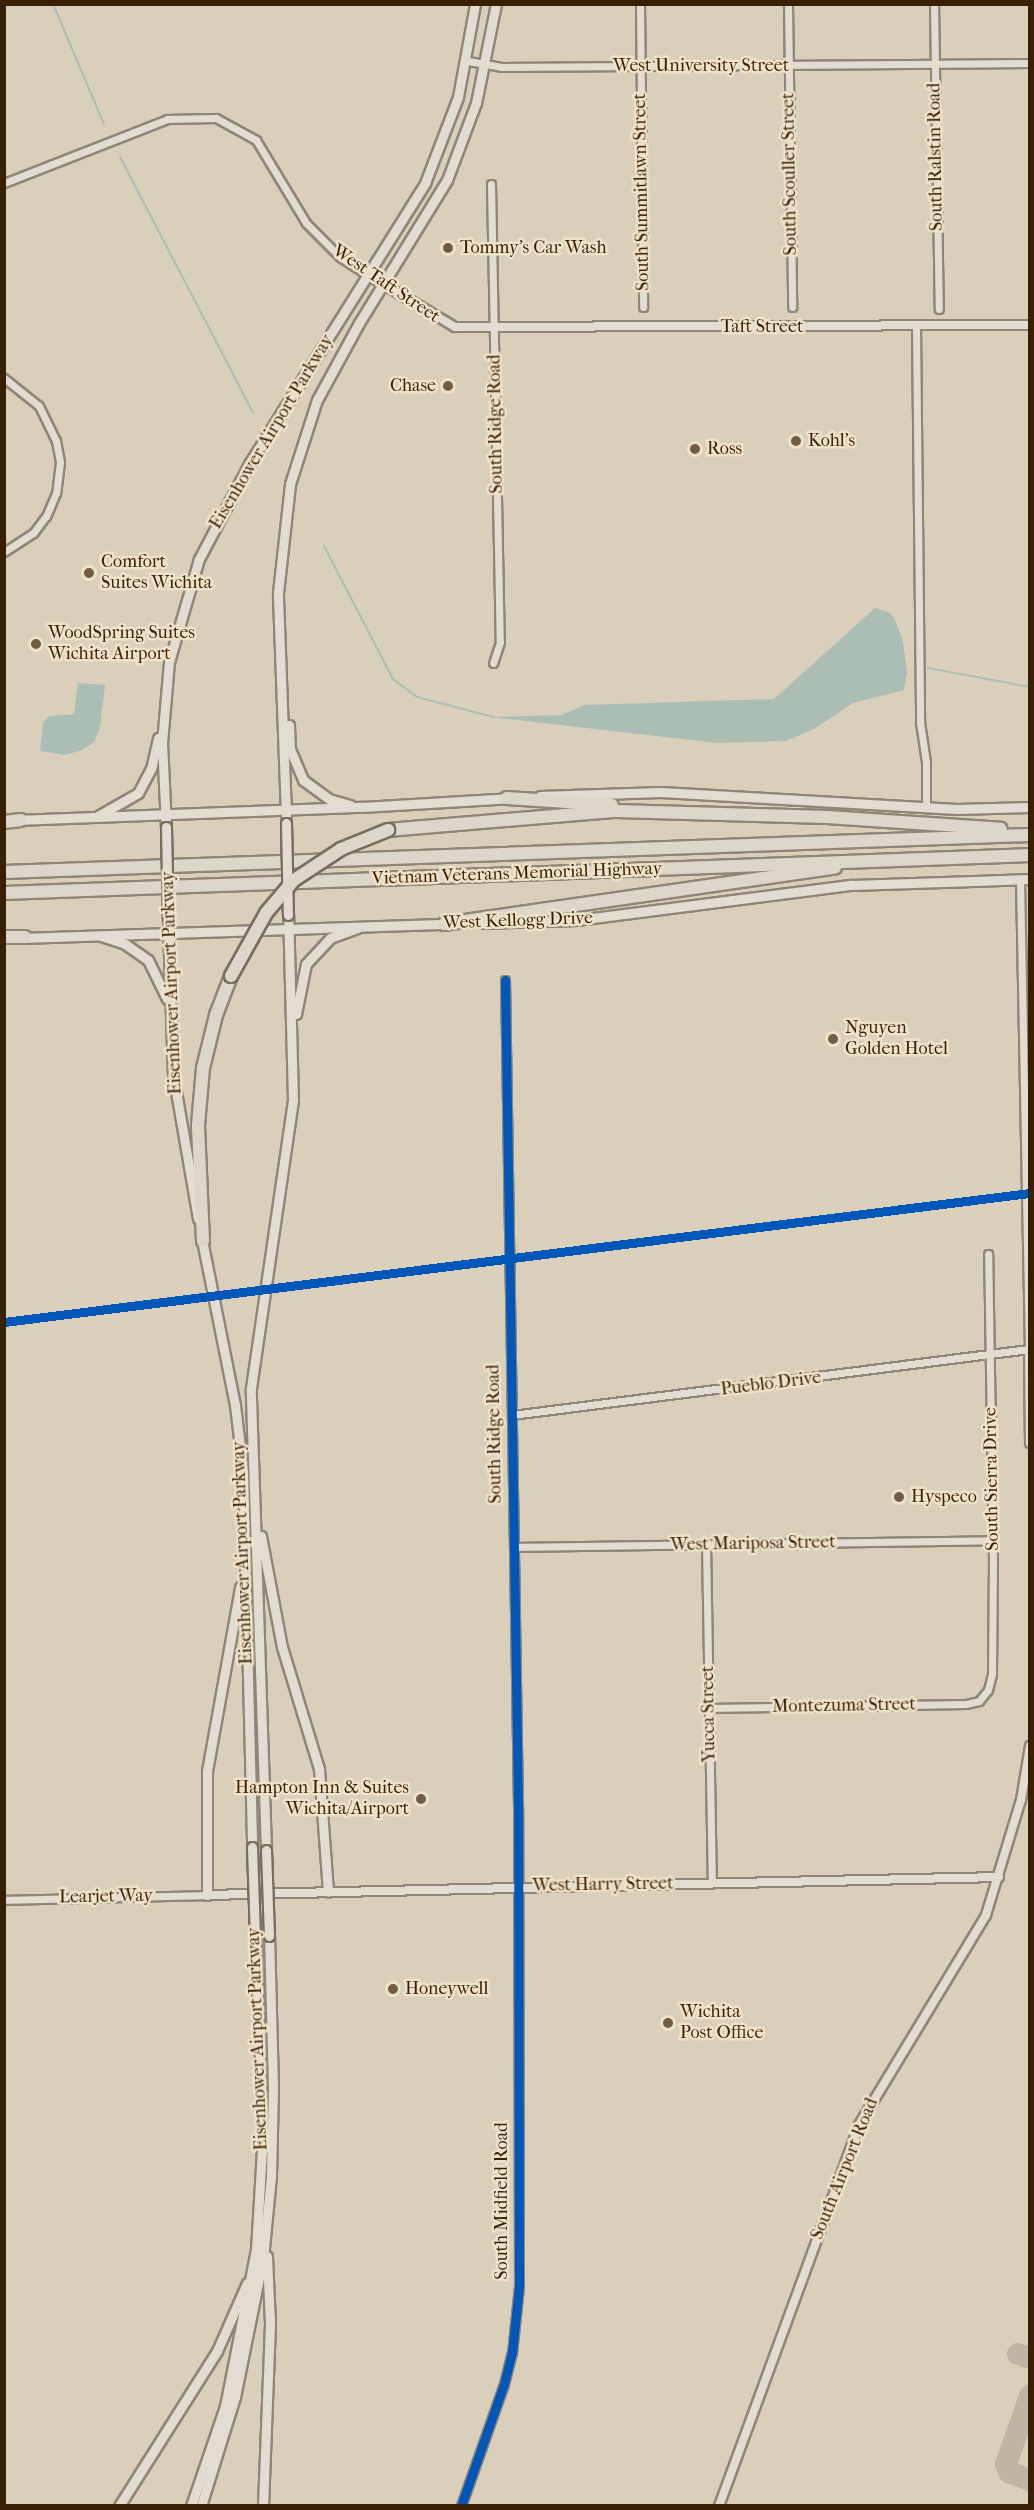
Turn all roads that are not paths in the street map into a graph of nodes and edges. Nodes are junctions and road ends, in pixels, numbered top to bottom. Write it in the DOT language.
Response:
graph roads {
  1 [pos="475,4"];
  2 [pos="496,4"];
  3 [pos="640,4"];
  4 [pos="788,4"];
  5 [pos="934,4"];
  6 [pos="468,61"];
  7 [pos="1029,63"];
  8 [pos="485,64"];
  9 [pos="935,64"];
  10 [pos="789,66"];
  11 [pos="640,67"];
  12 [pos="4,183"];
  13 [pos="491,184"];
  14 [pos="368,275"];
  15 [pos="383,286"];
  16 [pos="643,307"];
  17 [pos="792,307"];
  18 [pos="939,309"];
  19 [pos="1029,325"];
  20 [pos="916,326"];
  21 [pos="494,327"];
  22 [pos="4,378"];
  23 [pos="4,552"];
  24 [pos="493,663"];
  25 [pos="281,691"];
  26 [pos="163,715"];
  27 [pos="507,798"];
  28 [pos="362,807"];
  29 [pos="926,807"];
  30 [pos="1029,807"];
  31 [pos="286,811"];
  32 [pos="681,811"];
  33 [pos="165,816"];
  34 [pos="93,818"];
  35 [pos="21,820"];
  36 [pos="4,821"];
  37 [pos="1029,832"];
  38 [pos="1029,855"];
  39 [pos="875,861"];
  40 [pos="4,872"];
  41 [pos="1025,879"];
  42 [pos="4,893"];
  43 [pos="444,924"];
  44 [pos="365,925"];
  45 [pos="288,927"];
  46 [pos="169,932"];
  47 [pos="96,935"];
  48 [pos="4,938"];
  49 [pos="25,938"];
  50 [pos="506,980"];
  51 [pos="170,1021"];
  52 [pos="293,1049"];
  53 [pos="1026,1069"];
  54 [pos="203,1242"];
  55 [pos="988,1254"];
  56 [pos="1029,1349"];
  57 [pos="989,1356"];
  58 [pos="512,1414"];
  59 [pos="1029,1443"];
  60 [pos="257,1515"];
  61 [pos="993,1540"];
  62 [pos="706,1544"];
  63 [pos="514,1547"];
  64 [pos="244,1564"];
  65 [pos="979,1701"];
  66 [pos="709,1708"];
  67 [pos="1029,1746"];
  68 [pos="999,1877"];
  69 [pos="712,1883"];
  70 [pos="519,1887"];
  71 [pos="327,1892"];
  72 [pos="207,1895"];
  73 [pos="4,1900"];
  74 [pos="266,2230"];
  75 [pos="253,2270"];
  76 [pos="119,2505"];
  77 [pos="191,2505"];
  78 [pos="201,2505"];
  79 [pos="263,2505"];
  80 [pos="460,2505"];
  81 [pos="719,2505"];
  1 -- 6 [label="main road"];
  2 -- 8 [label="main road"];
  3 -- 11 [label="street, South Summitlawn Street"];
  4 -- 10 [label="street, South Scouller Street"];
  5 -- 9 [label="street, South Ralstin Road"];
  6 -- 8 [label="street, West University Street"];
  6 -- 14 [label="main road, Eisenhower Airport Parkway"];
  7 -- 9 [label="street, West University Street"];
  8 -- 11 [label="street, West University Street"];
  8 -- 15 [label="main road, Eisenhower Airport Parkway"];
  9 -- 10 [label="street, West University Street"];
  9 -- 18 [label="street, South Ralstin Road"];
  10 -- 11 [label="street, West University Street"];
  10 -- 17 [label="street, South Scouller Street"];
  11 -- 16 [label="street, South Summitlawn Street"];
  12 -- 14 [label="street, West Taft Street"];
  13 -- 21 [label="street, South Ridge Road"];
  14 -- 15 [label="street, West Taft Street"];
  14 -- 26 [label="main road, Eisenhower Airport Parkway"];
  15 -- 21 [label="street, West Taft Street"];
  15 -- 25 [label="main road, Eisenhower Airport Parkway"];
  19 -- 20 [label="street, Taft Street"];
  20 -- 21 [label="street, Taft Street"];
  20 -- 29 [label="street"];
  21 -- 24 [label="street, South Ridge Road"];
  22 -- 23 [label="street"];
  25 -- 28 [label="main road"];
  25 -- 31 [label="main road, Eisenhower Airport Parkway"];
  26 -- 33 [label="main road, Eisenhower Airport Parkway"];
  26 -- 34 [label="main road"];
  27 -- 28 [label="main road"];
  27 -- 29 [label="main road"];
  27 -- 32 [label="highway"];
  28 -- 31 [label="main road"];
  29 -- 30 [label="main road"];
  31 -- 33 [label="main road"];
  31 -- 45 [label="main road, Eisenhower Airport Parkway, bridge"];
  32 -- 37 [label="highway"];
  32 -- 54 [label="highway, bridge"];
  33 -- 34 [label="main road"];
  33 -- 46 [label="main road, Eisenhower Airport Parkway, bridge"];
  34 -- 35 [label="main road"];
  35 -- 36 [label="highway"];
  37 -- 40 [label="highway, Vietnam Veterans Memorial Highway"];
  38 -- 39 [label="highway, Vietnam Veterans Memorial Highway"];
  39 -- 42 [label="highway, Vietnam Veterans Memorial Highway"];
  39 -- 43 [label="highway"];
  41 -- 43 [label="main road, West Kellogg Drive"];
  41 -- 53 [label="street"];
  43 -- 44 [label="main road, West Kellogg Drive"];
  44 -- 45 [label="main road, West Kellogg Drive"];
  44 -- 52 [label="main road"];
  45 -- 46 [label="main road, West Kellogg Drive"];
  45 -- 52 [label="main road, Eisenhower Airport Parkway"];
  46 -- 47 [label="main road, West Kellogg Drive"];
  46 -- 51 [label="main road, Eisenhower Airport Parkway"];
  47 -- 49 [label="main road, West Kellogg Drive"];
  47 -- 51 [label="main road"];
  48 -- 49 [label="highway"];
  50 -- 58 [label="street, South Ridge Road"];
  51 -- 54 [label="main road, Eisenhower Airport Parkway"];
  52 -- 60 [label="main road, Eisenhower Airport Parkway"];
  53 -- 56 [label="street"];
  54 -- 64 [label="main road, Eisenhower Airport Parkway"];
  55 -- 57 [label="street, South Sierra Drive"];
  56 -- 57 [label="street, Pueblo Drive"];
  56 -- 59 [label="street"];
  57 -- 58 [label="street, Pueblo Drive"];
  57 -- 61 [label="street, South Sierra Drive"];
  58 -- 63 [label="street, South Ridge Road"];
  60 -- 71 [label="main road"];
  60 -- 74 [label="main road, Eisenhower Airport Parkway, bridge"];
  61 -- 62 [label="street, West Mariposa Street"];
  61 -- 65 [label="street, South Sierra Drive"];
  62 -- 63 [label="street, West Mariposa Street"];
  62 -- 66 [label="street, Yucca Street"];
  63 -- 70 [label="street, South Ridge Road"];
  64 -- 72 [label="main road"];
  64 -- 75 [label="main road, Eisenhower Airport Parkway, bridge"];
  65 -- 66 [label="street, Montezuma Street"];
  66 -- 69 [label="street, Yucca Street"];
  67 -- 68 [label="street, South Airport Road"];
  68 -- 69 [label="street, West Harry Street"];
  68 -- 81 [label="street, South Airport Road"];
  69 -- 70 [label="street, West Harry Street"];
  70 -- 71 [label="street, West Harry Street"];
  70 -- 80 [label="street, South Midfield Road"];
  71 -- 72 [label="street, West Harry Street"];
  72 -- 73 [label="street, Learjet Way"];
  74 -- 78 [label="main road, Eisenhower Airport Parkway"];
  74 -- 79 [label="main road"];
  75 -- 76 [label="main road"];
  75 -- 77 [label="main road, Eisenhower Airport Parkway"];
}
